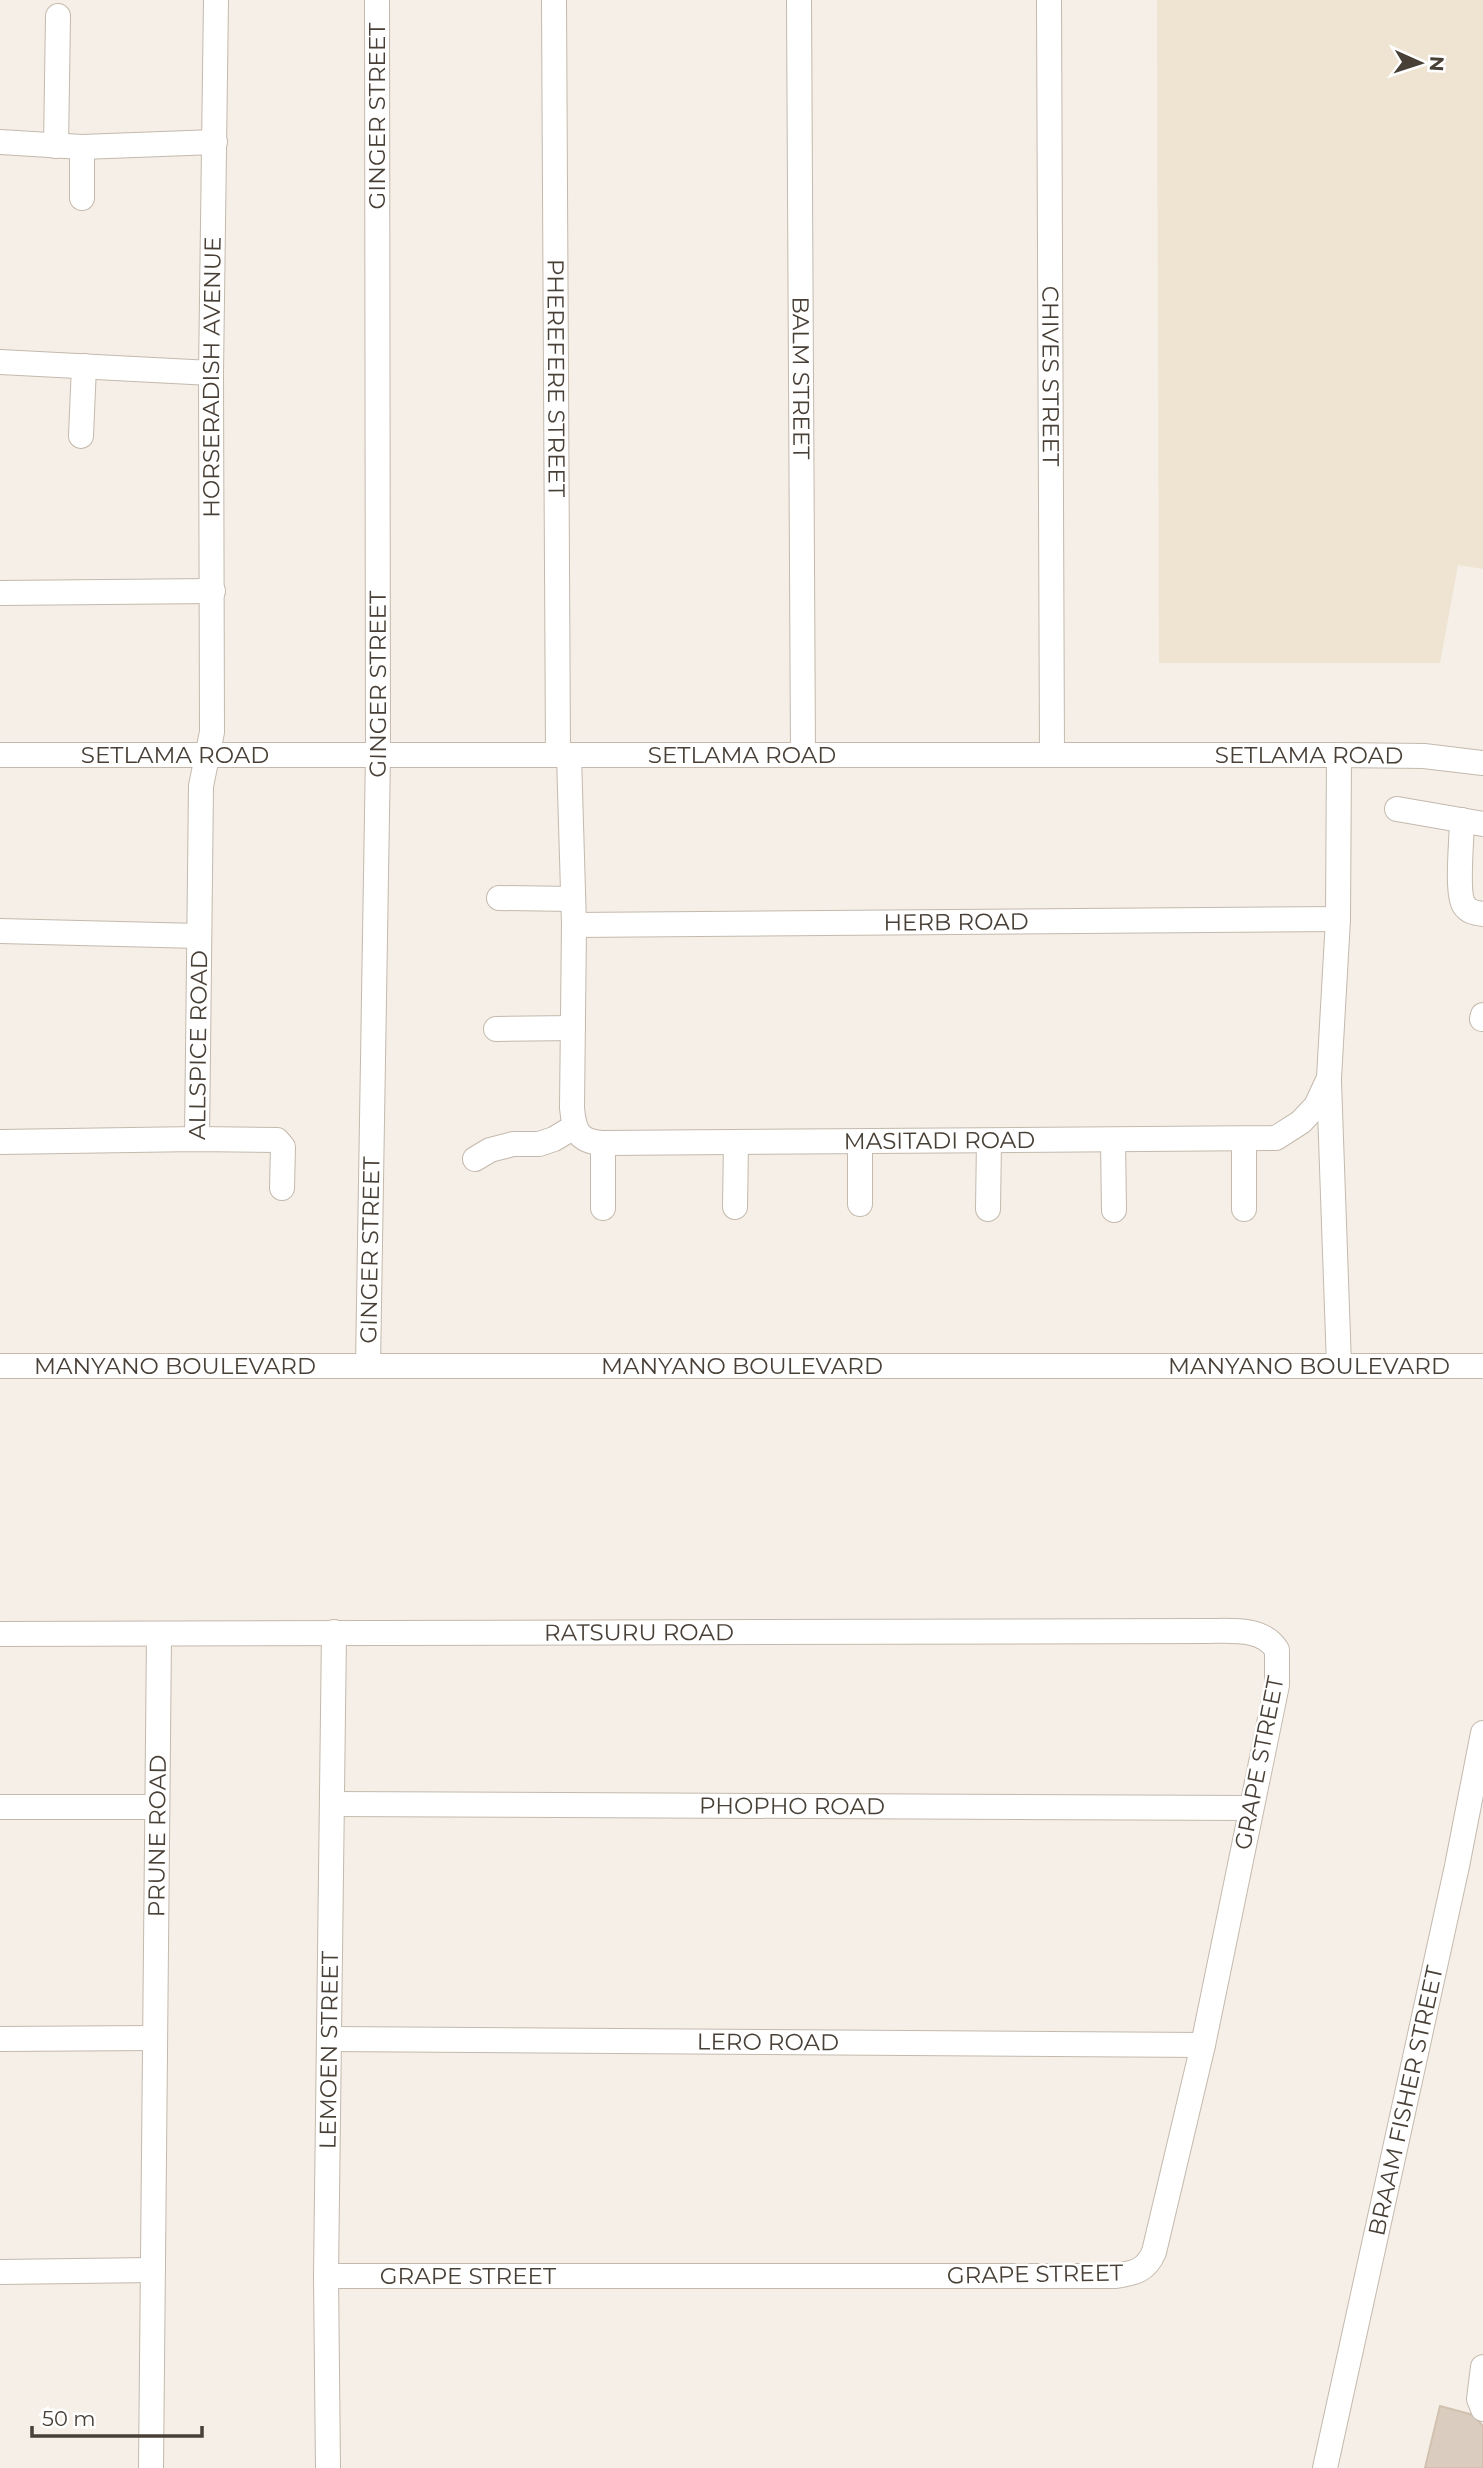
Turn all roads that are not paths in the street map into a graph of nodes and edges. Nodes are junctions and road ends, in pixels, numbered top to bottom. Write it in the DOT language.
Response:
graph roads {
  1 [pos="216,0"];
  2 [pos="377,0"];
  3 [pos="554,0"];
  4 [pos="799,0"];
  5 [pos="1049,0"];
  6 [pos="58,16"];
  7 [pos="0,142"];
  8 [pos="215,142"];
  9 [pos="56,145"];
  10 [pos="82,147"];
  11 [pos="82,198"];
  12 [pos="0,362"];
  13 [pos="84,366"];
  14 [pos="211,373"];
  15 [pos="81,436"];
  16 [pos="213,591"];
  17 [pos="0,593"];
  18 [pos="378,753"];
  19 [pos="207,754"];
  20 [pos="1052,754"];
  21 [pos="0,755"];
  22 [pos="803,755"];
  23 [pos="1339,755"];
  24 [pos="563,756"];
  25 [pos="1483,763"];
  26 [pos="1397,809"];
  27 [pos="1473,822"];
  28 [pos="499,898"];
  29 [pos="573,899"];
  30 [pos="1483,914"];
  31 [pos="1338,919"];
  32 [pos="573,925"];
  33 [pos="0,931"];
  34 [pos="199,936"];
  35 [pos="573,1028"];
  36 [pos="496,1029"];
  37 [pos="1329,1078"];
  38 [pos="574,1127"];
  39 [pos="197,1139"];
  40 [pos="1244,1139"];
  41 [pos="1113,1140"];
  42 [pos="989,1141"];
  43 [pos="0,1142"];
  44 [pos="860,1142"];
  45 [pos="603,1143"];
  46 [pos="736,1143"];
  47 [pos="475,1160"];
  48 [pos="282,1188"];
  49 [pos="860,1204"];
  50 [pos="734,1207"];
  51 [pos="603,1208"];
  52 [pos="988,1209"];
  53 [pos="1244,1209"];
  54 [pos="1114,1210"];
  55 [pos="1339,1365"];
  56 [pos="0,1366"];
  57 [pos="368,1366"];
  58 [pos="1483,1366"];
  59 [pos="334,1632"];
  60 [pos="0,1634"];
  61 [pos="159,1635"];
  62 [pos="1273,1644"];
  63 [pos="1483,1733"];
  64 [pos="332,1804"];
  65 [pos="0,1807"];
  66 [pos="157,1808"];
  67 [pos="1251,1808"];
  68 [pos="155,2038"];
  69 [pos="0,2039"];
  70 [pos="330,2039"];
  71 [pos="1203,2045"];
  72 [pos="153,2270"];
  73 [pos="0,2272"];
  74 [pos="326,2276"];
  75 [pos="1483,2367"];
  76 [pos="1483,2409"];
  77 [pos="151,2468"];
  78 [pos="328,2468"];
  79 [pos="1325,2468"];
  1 -- 8 [label="street, HORSERADISH AVENUE"];
  2 -- 18 [label="street, GINGER STREET"];
  3 -- 24 [label="street, PHEREFERE STREET"];
  4 -- 22 [label="street, BALM STREET"];
  5 -- 20 [label="street, CHIVES STREET"];
  6 -- 9 [label="street"];
  7 -- 9 [label="street"];
  8 -- 10 [label="street"];
  8 -- 14 [label="street, HORSERADISH AVENUE"];
  9 -- 10 [label="street"];
  10 -- 11 [label="street"];
  12 -- 13 [label="street"];
  13 -- 14 [label="street"];
  13 -- 15 [label="street"];
  14 -- 16 [label="street, HORSERADISH AVENUE"];
  16 -- 17 [label="street"];
  16 -- 19 [label="street, HORSERADISH AVENUE"];
  18 -- 19 [label="street, SETLAMA ROAD"];
  18 -- 24 [label="street, SETLAMA ROAD"];
  18 -- 57 [label="street, GINGER STREET"];
  19 -- 21 [label="street, SETLAMA ROAD"];
  19 -- 34 [label="street, ALLSPICE ROAD"];
  20 -- 22 [label="street, SETLAMA ROAD"];
  20 -- 23 [label="street, SETLAMA ROAD"];
  22 -- 24 [label="street, SETLAMA ROAD"];
  23 -- 25 [label="street, SETLAMA ROAD"];
  23 -- 31 [label="street, MASITADI ROAD"];
  24 -- 29 [label="street"];
  26 -- 27 [label="street"];
  27 -- 30 [label="street"];
  28 -- 29 [label="street"];
  29 -- 32 [label="street"];
  31 -- 32 [label="street, HERB ROAD"];
  31 -- 37 [label="street, MASITADI ROAD"];
  32 -- 35 [label="street"];
  33 -- 34 [label="street"];
  34 -- 39 [label="street, ALLSPICE ROAD"];
  35 -- 36 [label="street"];
  35 -- 38 [label="street"];
  37 -- 40 [label="street, MASITADI ROAD"];
  37 -- 55 [label="street"];
  38 -- 45 [label="street, MASITADI ROAD"];
  38 -- 47 [label="street"];
  39 -- 43 [label="street, ALLSPICE ROAD"];
  39 -- 48 [label="street"];
  40 -- 41 [label="street, MASITADI ROAD"];
  40 -- 53 [label="street"];
  41 -- 42 [label="street, MASITADI ROAD"];
  41 -- 54 [label="street"];
  42 -- 44 [label="street, MASITADI ROAD"];
  42 -- 52 [label="street"];
  44 -- 46 [label="street, MASITADI ROAD"];
  44 -- 49 [label="street"];
  45 -- 46 [label="street, MASITADI ROAD"];
  45 -- 51 [label="street"];
  46 -- 50 [label="street"];
  55 -- 57 [label="street, MANYANO BOULEVARD"];
  55 -- 58 [label="street, MANYANO BOULEVARD"];
  56 -- 57 [label="street, MANYANO BOULEVARD"];
  59 -- 61 [label="street, RATSURU ROAD"];
  59 -- 62 [label="street, RATSURU ROAD"];
  59 -- 64 [label="street, LEMOEN STREET"];
  60 -- 61 [label="street, RATSURU ROAD"];
  61 -- 66 [label="street, PRUNE ROAD"];
  62 -- 67 [label="street, GRAPE STREET"];
  63 -- 79 [label="street, BRAAM FISHER STREET"];
  64 -- 67 [label="street, PHOPHO ROAD"];
  64 -- 70 [label="street, LEMOEN STREET"];
  65 -- 66 [label="street"];
  66 -- 68 [label="street, PRUNE ROAD"];
  67 -- 71 [label="street, GRAPE STREET"];
  68 -- 69 [label="street"];
  68 -- 72 [label="street, PRUNE ROAD"];
  70 -- 71 [label="street, LERO ROAD"];
  70 -- 74 [label="street, LEMOEN STREET"];
  71 -- 74 [label="street, GRAPE STREET"];
  72 -- 73 [label="street"];
  72 -- 77 [label="street, PRUNE ROAD"];
  74 -- 78 [label="street, LEMOEN STREET"];
  75 -- 76 [label="street"];
}
